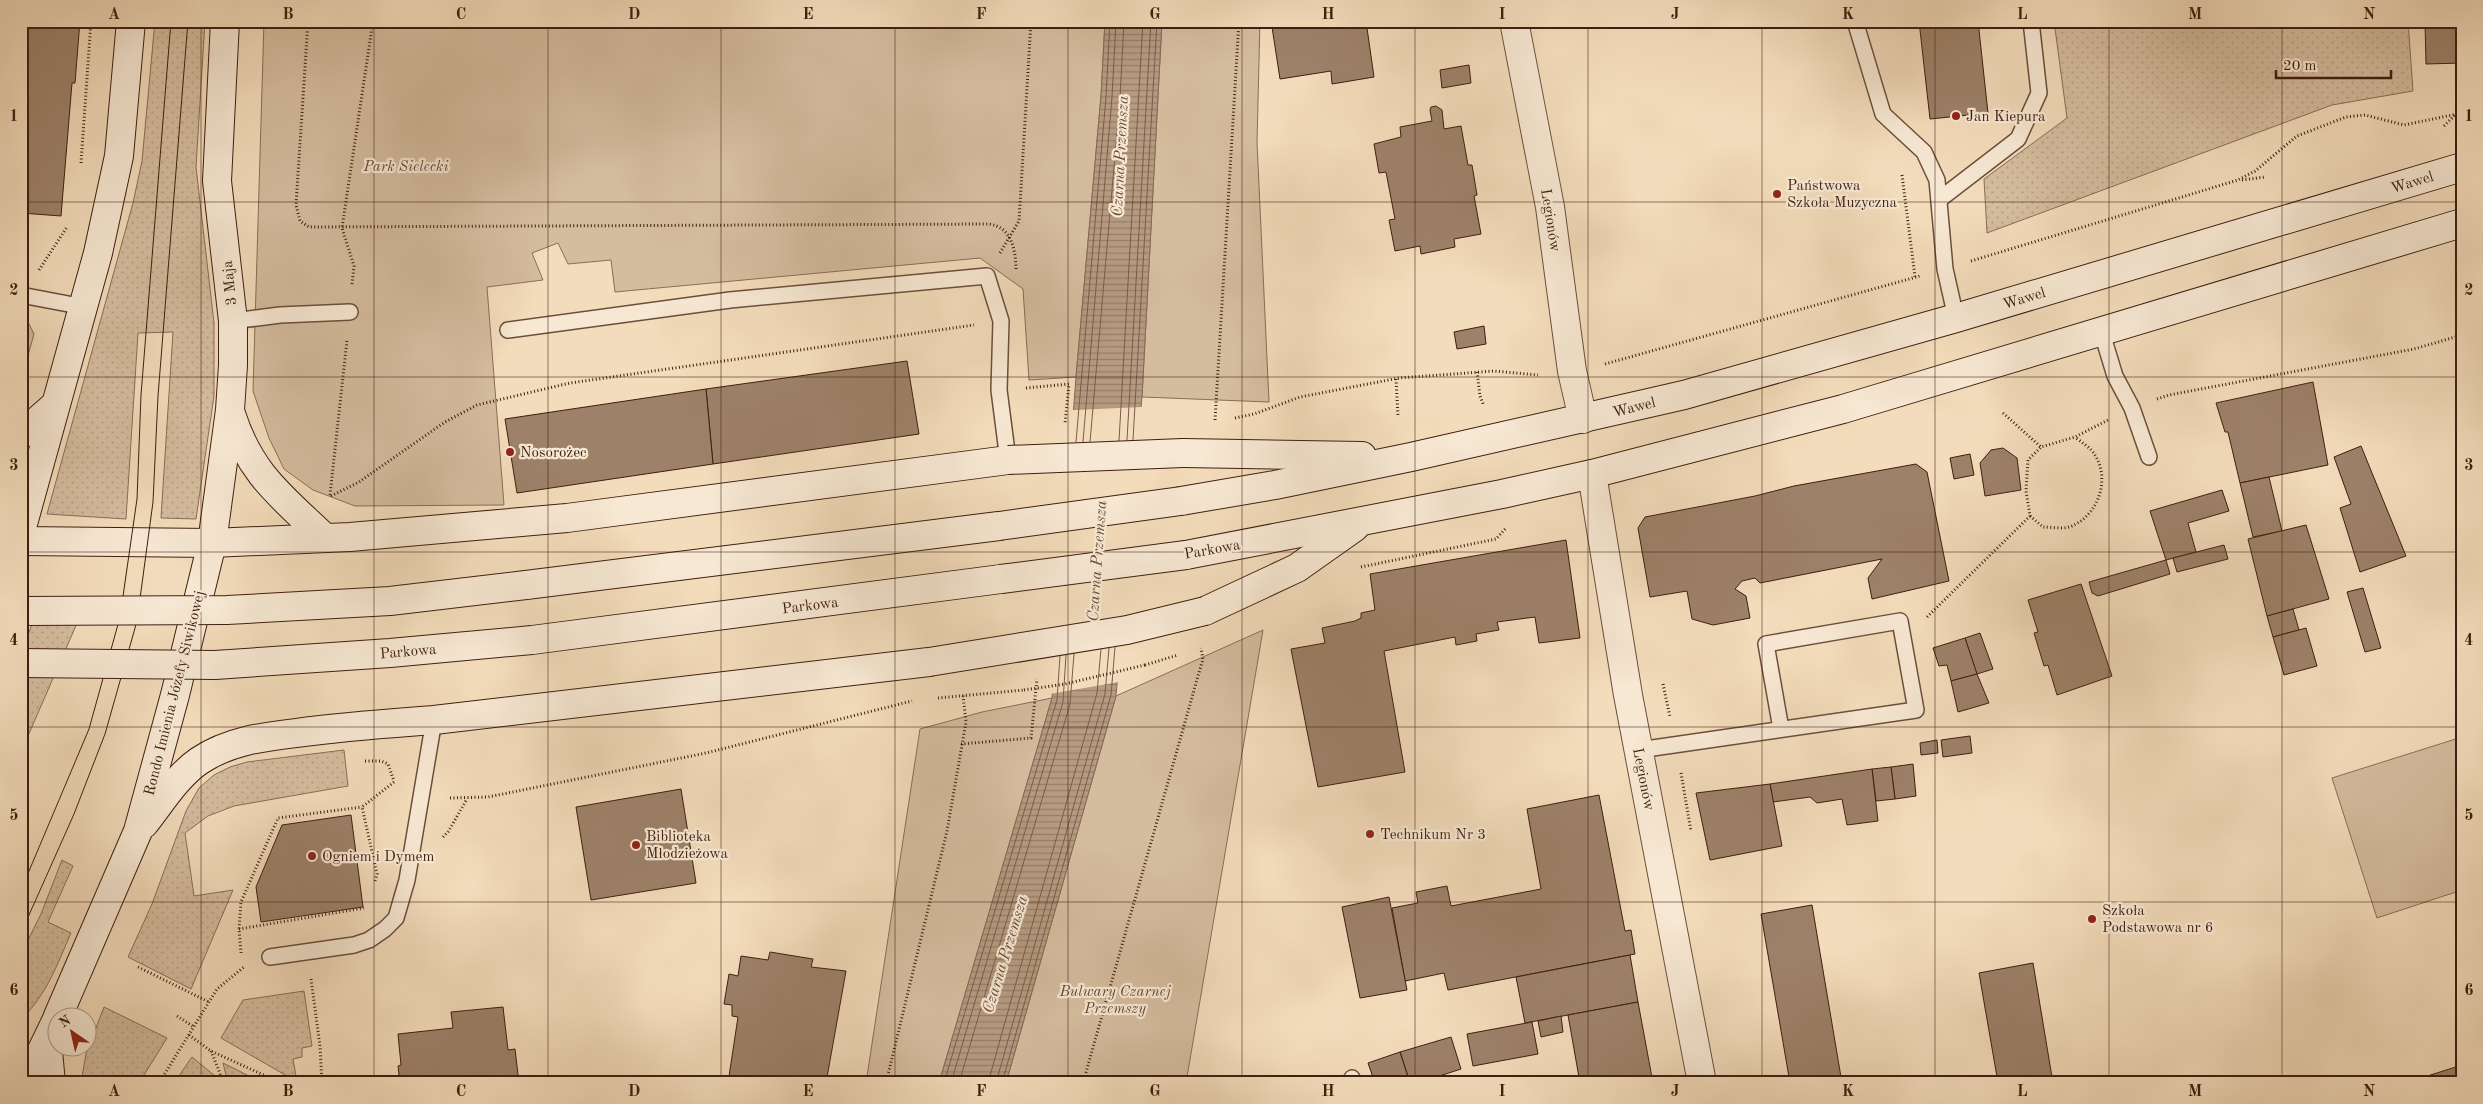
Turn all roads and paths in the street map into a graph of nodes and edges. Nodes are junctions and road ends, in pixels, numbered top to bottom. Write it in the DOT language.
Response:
graph roads {
  1 [pos="91,21"];
  2 [pos="131,21"];
  3 [pos="225,21"];
  4 [pos="308,21"];
  5 [pos="373,21"];
  6 [pos="1031,21"];
  7 [pos="1239,21"];
  8 [pos="1514,21"];
  9 [pos="1854,21"];
  10 [pos="2031,21"];
  11 [pos="2462,113"];
  12 [pos="2456,114"];
  13 [pos="2444,126"];
  14 [pos="2462,167"];
  15 [pos="80,171"];
  16 [pos="1902,172"];
  17 [pos="2265,177"];
  18 [pos="2238,180"];
  19 [pos="1940,199"];
  20 [pos="69,223"];
  21 [pos="2462,224"];
  22 [pos="342,228"];
  23 [pos="1945,269"];
  24 [pos="1915,277"];
  25 [pos="23,296"];
  26 [pos="84,307"];
  27 [pos="350,312"];
  28 [pos="1956,318"];
  29 [pos="233,321"];
  30 [pos="1001,321"];
  31 [pos="508,330"];
  32 [pos="2101,330"];
  33 [pos="1572,371"];
  34 [pos="1477,372"];
  35 [pos="1396,379"];
  36 [pos="1069,384"];
  37 [pos="999,390"];
  38 [pos="54,406"];
  39 [pos="1484,408"];
  40 [pos="230,410"];
  41 [pos="2003,413"];
  42 [pos="1254,414"];
  43 [pos="1398,416"];
  44 [pos="1583,419"];
  45 [pos="1214,421"];
  46 [pos="21,435"];
  47 [pos="2075,436"];
  48 [pos="2041,447"];
  49 [pos="1411,457"];
  50 [pos="2149,457"];
  51 [pos="1008,460"];
  52 [pos="1592,474"];
  53 [pos="330,496"];
  54 [pos="2030,516"];
  55 [pos="1365,521"];
  56 [pos="1506,522"];
  57 [pos="21,531"];
  58 [pos="325,538"];
  59 [pos="21,541"];
  60 [pos="212,543"];
  61 [pos="1355,568"];
  62 [pos="21,611"];
  63 [pos="1209,644"];
  64 [pos="1201,647"];
  65 [pos="1192,650"];
  66 [pos="1184,653"];
  67 [pos="21,662"];
  68 [pos="963,695"];
  69 [pos="928,699"];
  70 [pos="918,700"];
  71 [pos="434,720"];
  72 [pos="1781,729"];
  73 [pos="1031,738"];
  74 [pos="961,744"];
  75 [pos="1639,750"];
  76 [pos="394,782"];
  77 [pos="445,797"];
  78 [pos="362,807"];
  79 [pos="138,831"];
  80 [pos="375,883"];
  81 [pos="366,908"];
  82 [pos="239,929"];
  83 [pos="307,952"];
  84 [pos="270,957"];
  85 [pos="138,967"];
  86 [pos="242,968"];
  87 [pos="209,1002"];
  88 [pos="62,1006"];
  89 [pos="177,1016"];
  90 [pos="194,1026"];
  91 [pos="189,1035"];
  92 [pos="48,1037"];
  93 [pos="211,1051"];
  94 [pos="52,1056"];
  95 [pos="26,1083"];
  96 [pos="51,1083"];
  97 [pos="160,1083"];
  98 [pos="224,1083"];
  99 [pos="281,1083"];
  100 [pos="322,1083"];
  101 [pos="886,1083"];
  102 [pos="1083,1083"];
  103 [pos="1702,1083"];
  1 -- 15 [label="path"];
  2 -- 26 [label="street"];
  3 -- 29 [label="street, 3 Maja"];
  4 -- 22 [label="path"];
  5 -- 22 [label="path"];
  6 -- 22 [label="path"];
  7 -- 45 [label="path"];
  8 -- 33 [label="street, Legionów"];
  9 -- 19 [label="lane"];
  10 -- 19 [label="lane"];
  11 -- 12 [label="path"];
  12 -- 13 [label="path"];
  12 -- 18 [label="path"];
  14 -- 28 [label="street, Wawel"];
  16 -- 24 [label="path"];
  17 -- 18 [label="path"];
  18 -- 23 [label="path"];
  19 -- 23 [label="lane"];
  20 -- 25 [label="path"];
  21 -- 32 [label="street"];
  23 -- 24 [label="path"];
  23 -- 28 [label="lane"];
  24 -- 33 [label="path"];
  25 -- 26 [label="lane"];
  26 -- 38 [label="street"];
  27 -- 29 [label="lane"];
  28 -- 44 [label="street, Wawel"];
  29 -- 40 [label="street, 3 Maja"];
  30 -- 31 [label="lane"];
  30 -- 37 [label="lane"];
  30 -- 53 [label="path"];
  32 -- 50 [label="lane"];
  32 -- 52 [label="street"];
  33 -- 34 [label="path"];
  33 -- 44 [label="street, Legionów"];
  34 -- 35 [label="path"];
  34 -- 39 [label="path"];
  35 -- 42 [label="path"];
  35 -- 43 [label="path"];
  36 -- 37 [label="path"];
  37 -- 51 [label="lane"];
  38 -- 46 [label="street"];
  38 -- 57 [label="street"];
  40 -- 58 [label="street"];
  40 -- 60 [label="street, 3 Maja"];
  41 -- 48 [label="path"];
  44 -- 49 [label="street"];
  47 -- 54 [label="path"];
  49 -- 51 [label="street, bridge"];
  49 -- 62 [label="street, bridge"];
  51 -- 58 [label="street"];
  52 -- 55 [label="street, Parkowa"];
  52 -- 75 [label="street, Legionów"];
  55 -- 67 [label="street, Parkowa, bridge"];
  55 -- 71 [label="street, bridge"];
  56 -- 61 [label="path"];
  58 -- 60 [label="street"];
  59 -- 60 [label="street"];
  60 -- 79 [label="street, Rondo Imienia Józefy Siwikowej"];
  63 -- 64 [label="path"];
  64 -- 65 [label="path"];
  64 -- 102 [label="path"];
  66 -- 68 [label="path, bridge"];
  68 -- 69 [label="path"];
  68 -- 74 [label="path"];
  70 -- 77 [label="path"];
  71 -- 79 [label="street"];
  71 -- 83 [label="lane"];
  72 -- 72 [label="lane"];
  72 -- 75 [label="lane"];
  73 -- 74 [label="path"];
  74 -- 101 [label="path"];
  75 -- 103 [label="street, Legionów"];
  76 -- 78 [label="path"];
  78 -- 80 [label="path"];
  78 -- 82 [label="path"];
  79 -- 88 [label="street, Rondo Imienia Józefy Siwikowej"];
  81 -- 82 [label="path"];
  82 -- 86 [label="path"];
  83 -- 84 [label="lane"];
  83 -- 100 [label="path"];
  84 -- 86 [label="path"];
  85 -- 87 [label="path"];
  86 -- 87 [label="path"];
  87 -- 90 [label="path"];
  89 -- 90 [label="path"];
  90 -- 91 [label="path"];
  91 -- 93 [label="path"];
  91 -- 97 [label="path"];
  92 -- 95 [label="street, Rondo Imienia Józefy Siwikowej"];
  93 -- 98 [label="path"];
  93 -- 99 [label="path"];
  94 -- 96 [label="street"];
}
